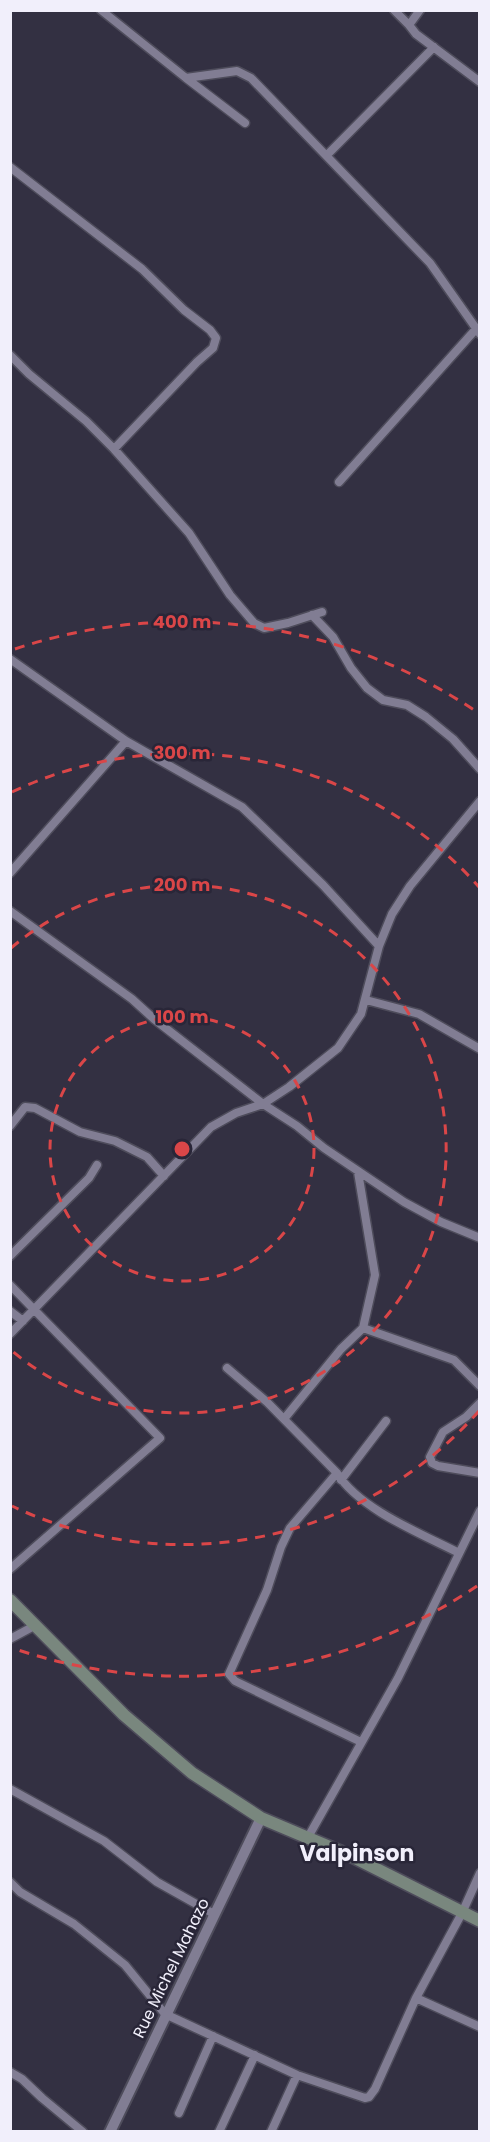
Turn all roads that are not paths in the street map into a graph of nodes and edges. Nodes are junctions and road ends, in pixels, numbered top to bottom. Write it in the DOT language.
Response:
graph roads {
  1 [pos="101,10"];
  2 [pos="394,10"];
  3 [pos="420,10"];
  4 [pos="409,25"];
  5 [pos="434,47"];
  6 [pos="186,78"];
  7 [pos="480,82"];
  8 [pos="245,123"];
  9 [pos="327,155"];
  10 [pos="10,167"];
  11 [pos="478,332"];
  12 [pos="10,355"];
  13 [pos="114,449"];
  14 [pos="339,482"];
  15 [pos="322,612"];
  16 [pos="312,615"];
  17 [pos="10,659"];
  18 [pos="126,741"];
  19 [pos="480,769"];
  20 [pos="480,801"];
  21 [pos="10,873"];
  22 [pos="10,911"];
  23 [pos="379,946"];
  24 [pos="366,1000"];
  25 [pos="480,1049"];
  26 [pos="263,1104"];
  27 [pos="10,1126"];
  28 [pos="97,1165"];
  29 [pos="358,1172"];
  30 [pos="164,1176"];
  31 [pos="480,1238"];
  32 [pos="10,1256"];
  33 [pos="10,1285"];
  34 [pos="34,1310"];
  35 [pos="10,1311"];
  36 [pos="23,1321"];
  37 [pos="363,1328"];
  38 [pos="10,1334"];
  39 [pos="227,1368"];
  40 [pos="480,1386"];
  41 [pos="480,1403"];
  42 [pos="284,1419"];
  43 [pos="386,1421"];
  44 [pos="480,1473"];
  45 [pos="339,1477"];
  46 [pos="480,1511"];
  47 [pos="459,1553"];
  48 [pos="10,1569"];
  49 [pos="10,1600"];
  50 [pos="36,1625"];
  51 [pos="10,1639"];
  52 [pos="361,1742"];
  53 [pos="10,1789"];
  54 [pos="261,1818"];
  55 [pos="307,1839"];
  56 [pos="480,1873"];
  57 [pos="10,1882"];
  58 [pos="462,1912"];
  59 [pos="214,1914"];
  60 [pos="480,1921"];
  61 [pos="417,1998"];
  62 [pos="165,2014"];
  63 [pos="480,2027"];
  64 [pos="213,2036"];
  65 [pos="255,2055"];
  66 [pos="10,2072"];
  67 [pos="297,2075"];
  68 [pos="178,2113"];
  69 [pos="83,2132"];
  70 [pos="110,2132"];
  71 [pos="219,2132"];
  72 [pos="271,2132"];
  1 -- 6 [label="street"];
  2 -- 4 [label="street"];
  3 -- 4 [label="street"];
  4 -- 5 [label="street"];
  5 -- 7 [label="street"];
  5 -- 9 [label="street"];
  6 -- 8 [label="street"];
  6 -- 9 [label="street"];
  9 -- 11 [label="street"];
  10 -- 13 [label="street"];
  11 -- 14 [label="street"];
  12 -- 13 [label="street"];
  13 -- 16 [label="street"];
  15 -- 16 [label="street"];
  16 -- 19 [label="street"];
  17 -- 18 [label="street"];
  18 -- 21 [label="street"];
  18 -- 23 [label="street"];
  20 -- 23 [label="street"];
  22 -- 26 [label="street"];
  23 -- 24 [label="street"];
  24 -- 25 [label="street"];
  24 -- 26 [label="street"];
  26 -- 29 [label="street"];
  26 -- 30 [label="street"];
  27 -- 30 [label="street"];
  28 -- 32 [label="street"];
  29 -- 31 [label="street"];
  29 -- 37 [label="street"];
  30 -- 34 [label="street"];
  33 -- 34 [label="street"];
  34 -- 36 [label="street"];
  34 -- 48 [label="street"];
  35 -- 36 [label="street"];
  36 -- 38 [label="street"];
  37 -- 40 [label="street"];
  37 -- 42 [label="street"];
  39 -- 42 [label="street"];
  41 -- 44 [label="street"];
  42 -- 45 [label="street"];
  43 -- 45 [label="street"];
  45 -- 47 [label="street"];
  45 -- 52 [label="street"];
  46 -- 47 [label="street"];
  47 -- 52 [label="street"];
  49 -- 50 [label="main road"];
  50 -- 51 [label="street"];
  50 -- 54 [label="main road"];
  52 -- 55 [label="street"];
  53 -- 59 [label="street"];
  54 -- 55 [label="main road"];
  54 -- 59 [label="street, Rue Michel Mahazo"];
  55 -- 58 [label="main road"];
  56 -- 58 [label="street"];
  57 -- 62 [label="street"];
  58 -- 60 [label="main road"];
  58 -- 61 [label="street"];
  59 -- 62 [label="street, Rue Michel Mahazo"];
  61 -- 63 [label="street"];
  61 -- 67 [label="street"];
  62 -- 64 [label="street"];
  62 -- 70 [label="street, Rue Michel Mahazo"];
  64 -- 65 [label="street"];
  64 -- 68 [label="street"];
  65 -- 67 [label="street"];
  65 -- 71 [label="street"];
  66 -- 69 [label="street"];
  67 -- 72 [label="street"];
}
